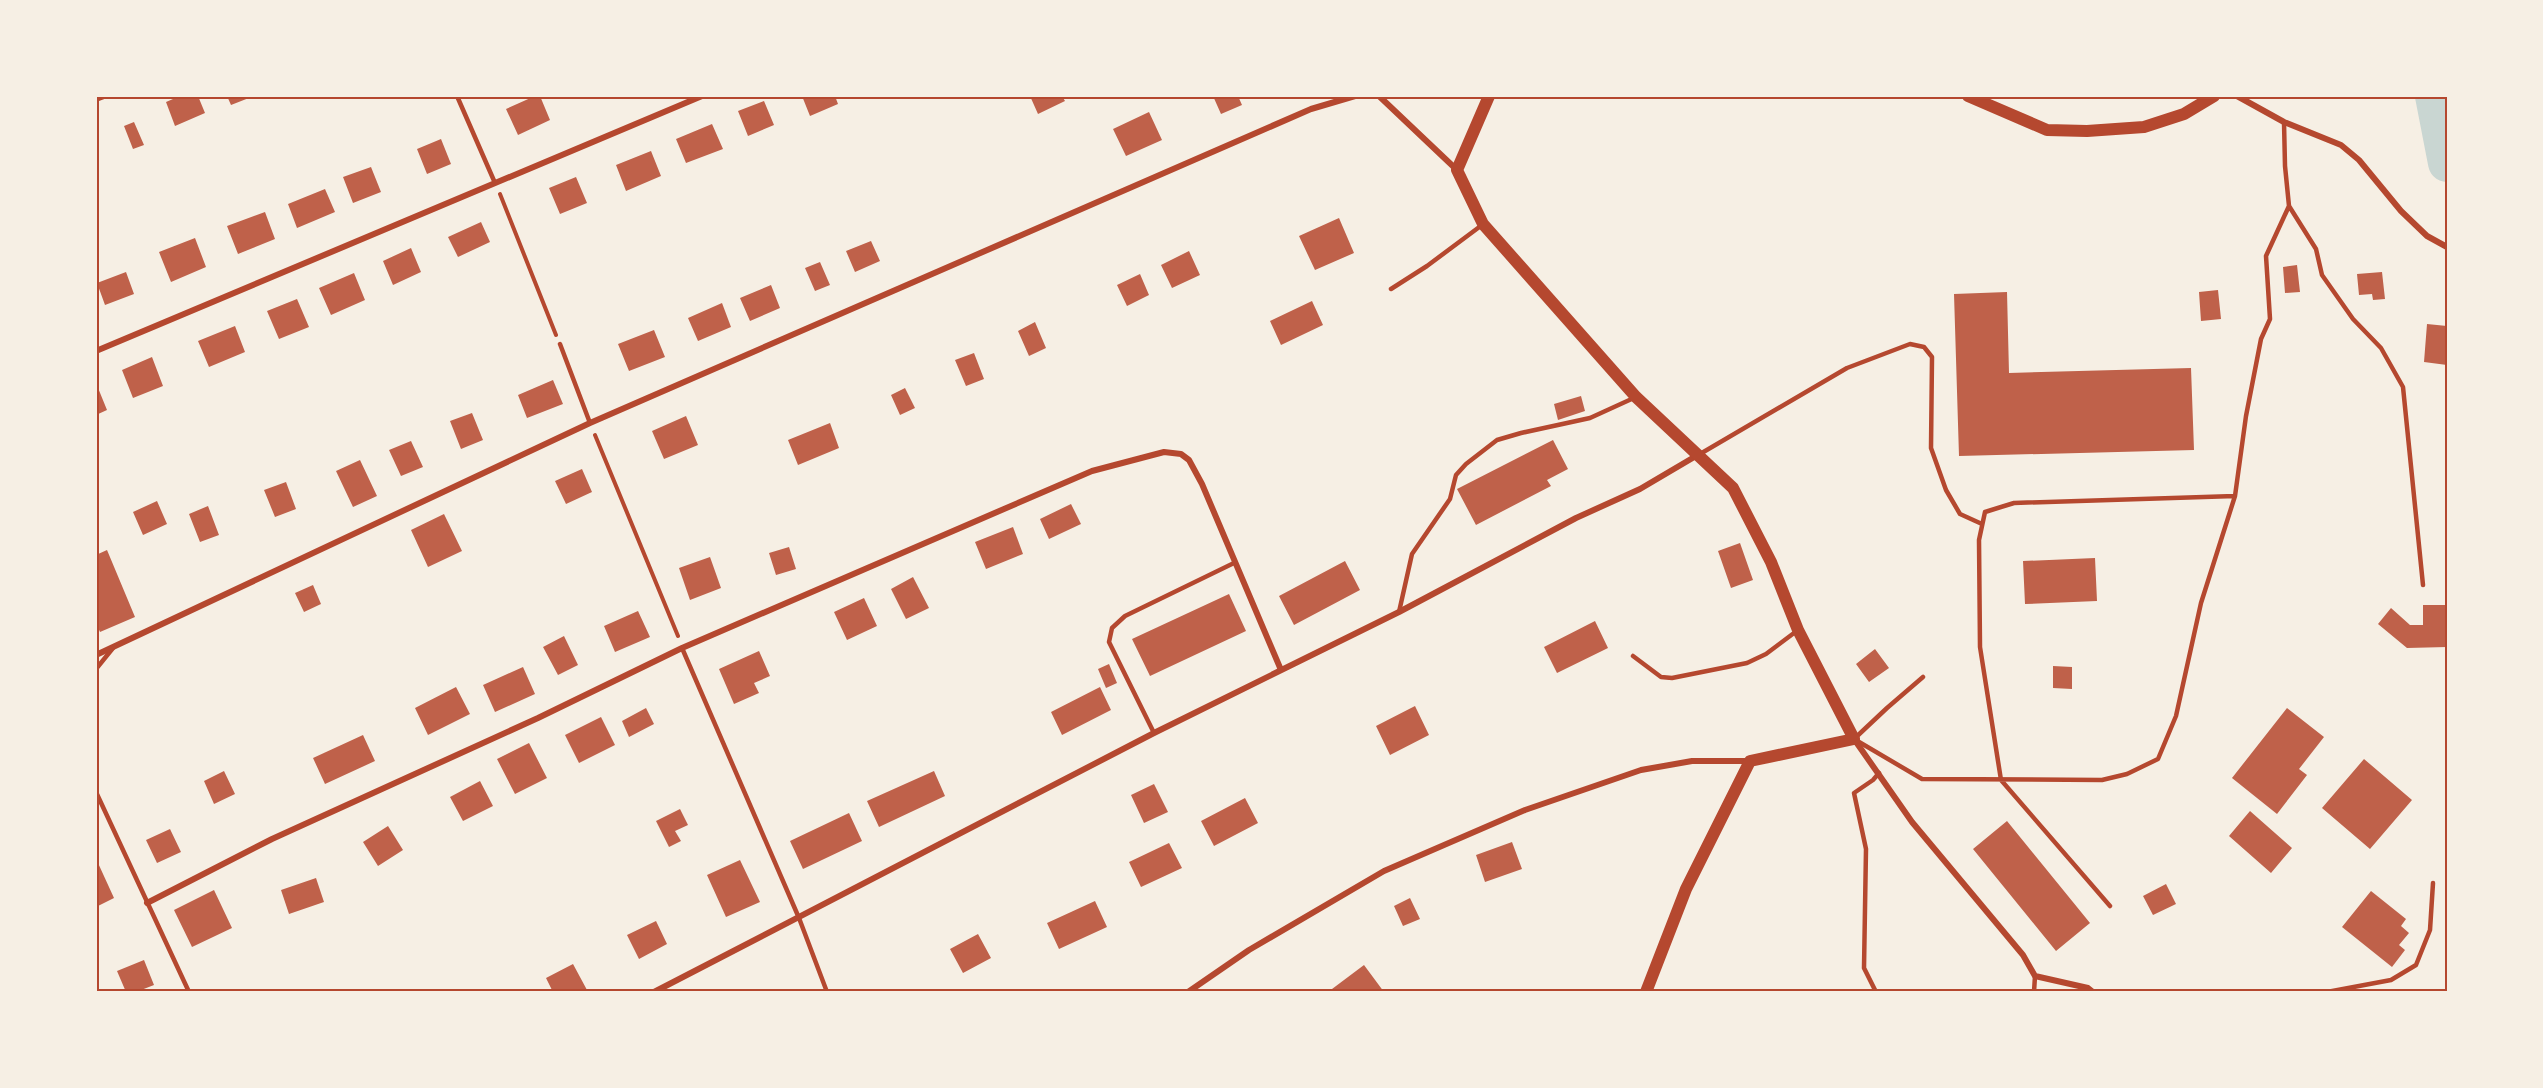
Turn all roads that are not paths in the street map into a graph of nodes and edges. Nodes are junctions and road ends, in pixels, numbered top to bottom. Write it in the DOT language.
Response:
graph roads {
  1 [pos="104,96"];
  2 [pos="457,96"];
  3 [pos="702,96"];
  4 [pos="1355,96"];
  5 [pos="1379,96"];
  6 [pos="1489,96"];
  7 [pos="1968,96"];
  8 [pos="2214,96"];
  9 [pos="2237,96"];
  10 [pos="96,99"];
  11 [pos="2284,122"];
  12 [pos="1457,170"];
  13 [pos="495,183"];
  14 [pos="2289,206"];
  15 [pos="1483,224"];
  16 [pos="2447,247"];
  17 [pos="1391,289"];
  18 [pos="560,344"];
  19 [pos="96,351"];
  20 [pos="1636,397"];
  21 [pos="590,423"];
  22 [pos="1696,456"];
  23 [pos="2235,496"];
  24 [pos="1982,524"];
  25 [pos="1234,563"];
  26 [pos="2423,585"];
  27 [pos="1399,612"];
  28 [pos="1798,630"];
  29 [pos="114,647"];
  30 [pos="682,648"];
  31 [pos="96,655"];
  32 [pos="1634,656"];
  33 [pos="96,669"];
  34 [pos="1281,670"];
  35 [pos="1923,677"];
  36 [pos="1154,733"];
  37 [pos="1854,739"];
  38 [pos="1750,761"];
  39 [pos="1879,773"];
  40 [pos="2001,780"];
  41 [pos="96,792"];
  42 [pos="2433,884"];
  43 [pos="147,903"];
  44 [pos="2110,906"];
  45 [pos="799,918"];
  46 [pos="2035,976"];
  47 [pos="189,992"];
  48 [pos="654,992"];
  49 [pos="827,992"];
  50 [pos="1188,992"];
  51 [pos="1646,992"];
  52 [pos="1876,992"];
  53 [pos="2034,992"];
  54 [pos="2093,992"];
  55 [pos="2327,992"];
  1 -- 10 [label="street"];
  2 -- 13 [label="lane"];
  3 -- 13 [label="street"];
  4 -- 21 [label="street"];
  5 -- 12 [label="street"];
  6 -- 12 [label="main road"];
  7 -- 8 [label="main road"];
  9 -- 11 [label="street"];
  11 -- 14 [label="lane"];
  11 -- 16 [label="street"];
  12 -- 15 [label="main road"];
  13 -- 19 [label="street"];
  14 -- 23 [label="lane"];
  14 -- 26 [label="lane"];
  15 -- 17 [label="lane"];
  15 -- 20 [label="main road"];
  18 -- 21 [label="lane"];
  20 -- 22 [label="main road"];
  20 -- 27 [label="lane"];
  21 -- 29 [label="street"];
  22 -- 24 [label="lane"];
  22 -- 27 [label="street"];
  22 -- 28 [label="main road"];
  23 -- 24 [label="lane"];
  23 -- 40 [label="lane"];
  24 -- 40 [label="lane"];
  25 -- 30 [label="street"];
  25 -- 34 [label="street"];
  25 -- 36 [label="lane"];
  27 -- 34 [label="street"];
  28 -- 32 [label="lane"];
  28 -- 37 [label="main road"];
  29 -- 31 [label="street"];
  29 -- 33 [label="lane"];
  30 -- 43 [label="street"];
  30 -- 45 [label="lane"];
  34 -- 36 [label="street"];
  35 -- 37 [label="lane"];
  36 -- 45 [label="street"];
  37 -- 38 [label="main road"];
  37 -- 39 [label="street"];
  37 -- 40 [label="lane"];
  38 -- 50 [label="street"];
  38 -- 51 [label="main road"];
  39 -- 46 [label="street"];
  39 -- 52 [label="lane"];
  40 -- 44 [label="lane"];
  41 -- 43 [label="lane"];
  42 -- 55 [label="lane"];
  43 -- 47 [label="lane"];
  45 -- 48 [label="street"];
  45 -- 49 [label="lane"];
  46 -- 53 [label="lane"];
  46 -- 54 [label="street"];
}
